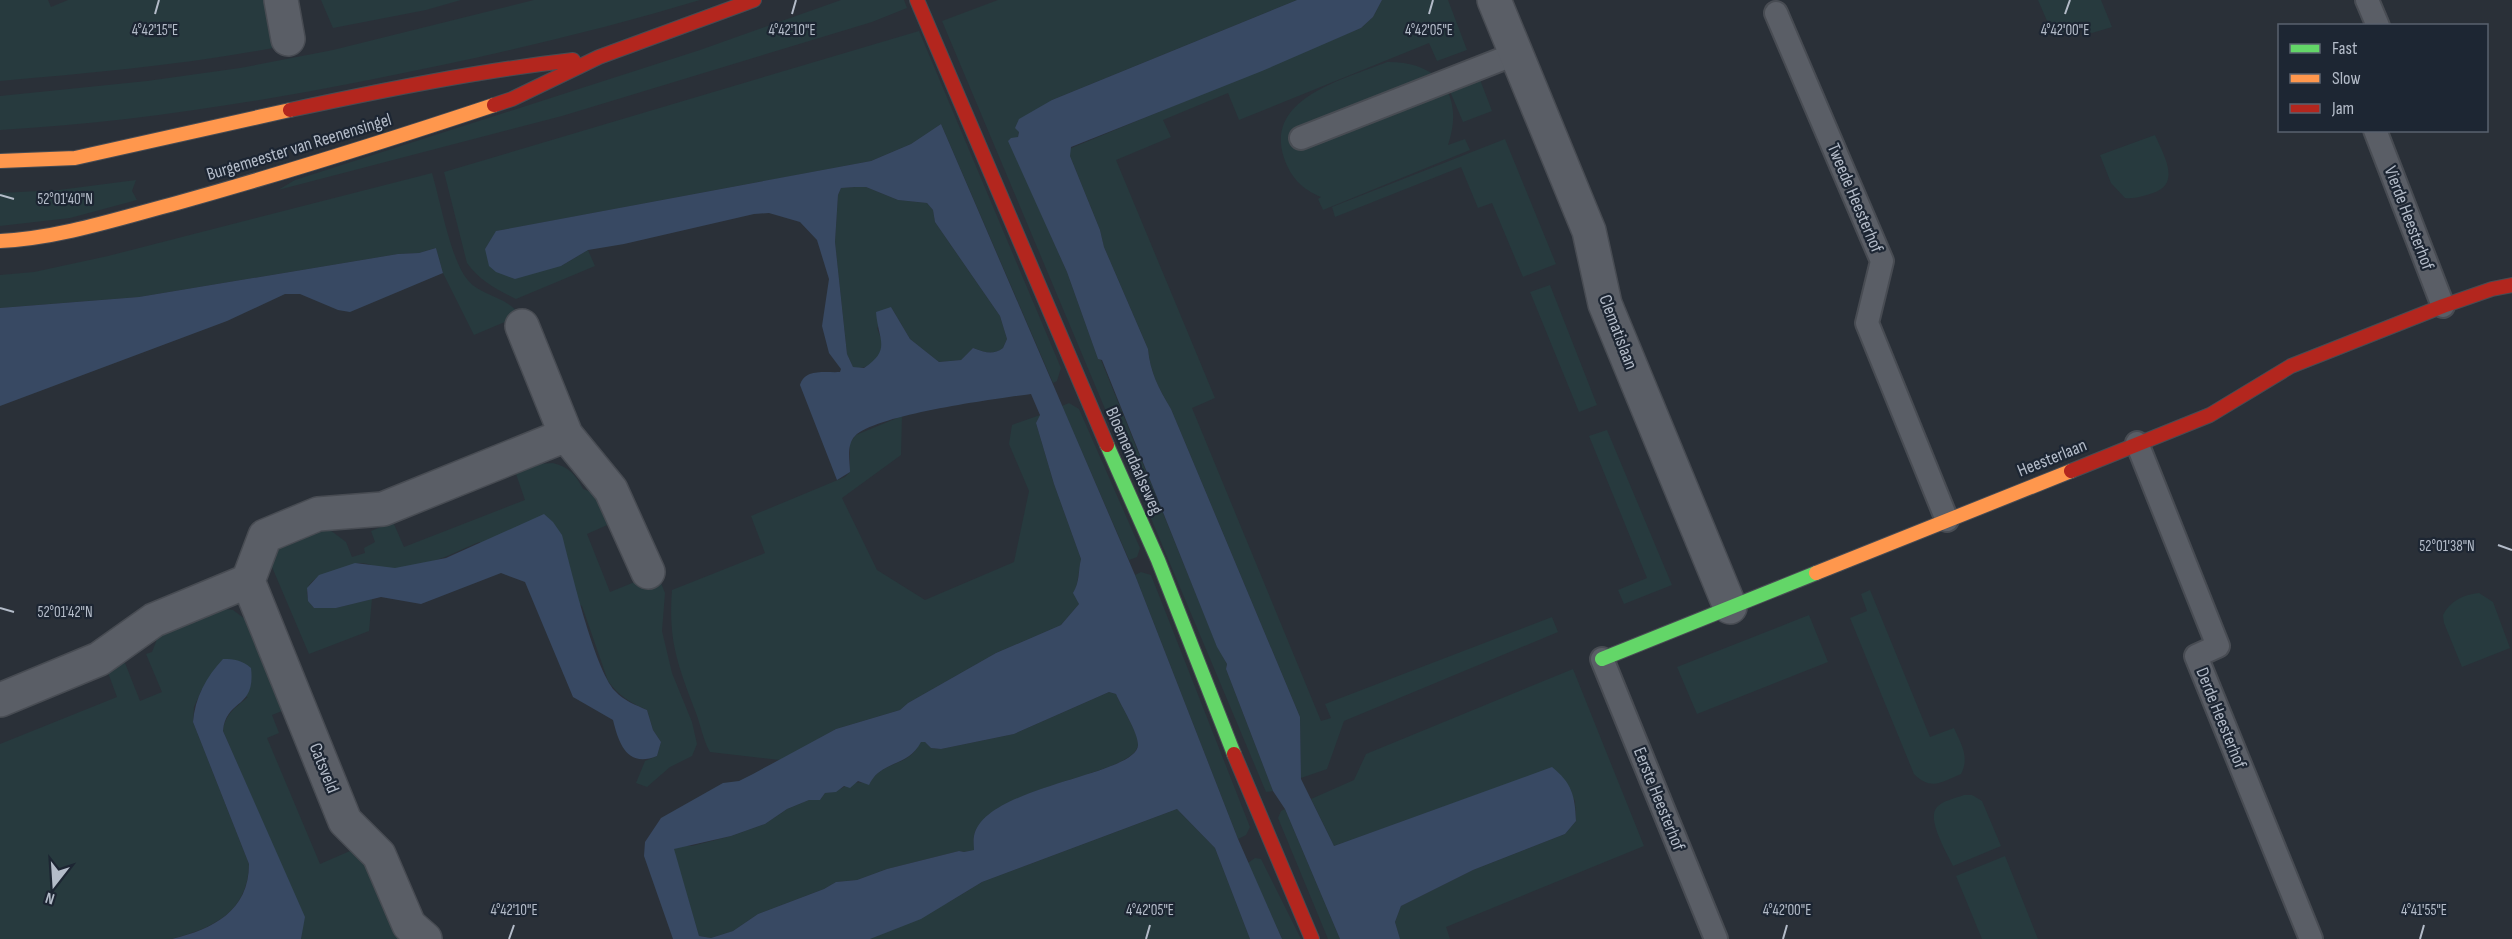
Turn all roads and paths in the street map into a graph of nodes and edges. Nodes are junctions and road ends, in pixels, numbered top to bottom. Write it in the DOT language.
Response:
graph roads {
  1 [pos="281,0"];
  2 [pos="754,0"];
  3 [pos="917,0"];
  4 [pos="1494,0"];
  5 [pos="2367,0"];
  6 [pos="1776,13"];
  7 [pos="2377,24"];
  8 [pos="288,39"];
  9 [pos="1515,54"];
  10 [pos="599,57"];
  11 [pos="2376,132"];
  12 [pos="1301,138"];
  13 [pos="0,161"];
  14 [pos="0,241"];
  15 [pos="2512,285"];
  16 [pos="2443,306"];
  17 [pos="522,326"];
  18 [pos="566,435"];
  19 [pos="2137,443"];
  20 [pos="1947,520"];
  21 [pos="648,572"];
  22 [pos="248,581"];
  23 [pos="1730,607"];
  24 [pos="1602,659"];
  25 [pos="0,700"];
  26 [pos="425,939"];
  27 [pos="1312,939"];
  28 [pos="1716,939"];
  29 [pos="2311,939"];
  1 -- 8 [label="street"];
  2 -- 10 [label="street, Burgemeester van Reenensingel"];
  3 -- 27 [label="street, Bloemendaalseweg"];
  4 -- 9 [label="street, Clematislaan"];
  5 -- 7 [label="lane"];
  6 -- 20 [label="lane, Tweede Heesterhof"];
  9 -- 12 [label="lane"];
  9 -- 23 [label="street, Clematislaan"];
  10 -- 13 [label="street, Burgemeester van Reenensingel"];
  10 -- 14 [label="street, Burgemeester van Reenensingel"];
  11 -- 16 [label="lane, Vierde Heesterhof"];
  15 -- 16 [label="street, Heesterlaan"];
  16 -- 19 [label="street, Heesterlaan"];
  17 -- 18 [label="street"];
  18 -- 21 [label="street"];
  18 -- 22 [label="street"];
  19 -- 20 [label="street, Heesterlaan"];
  19 -- 29 [label="lane, Derde Heesterhof"];
  20 -- 23 [label="street, Heesterlaan"];
  22 -- 25 [label="street"];
  22 -- 26 [label="street, Catsveld"];
  23 -- 24 [label="street, Heesterlaan"];
  24 -- 28 [label="lane, Eerste Heesterhof"];
}
